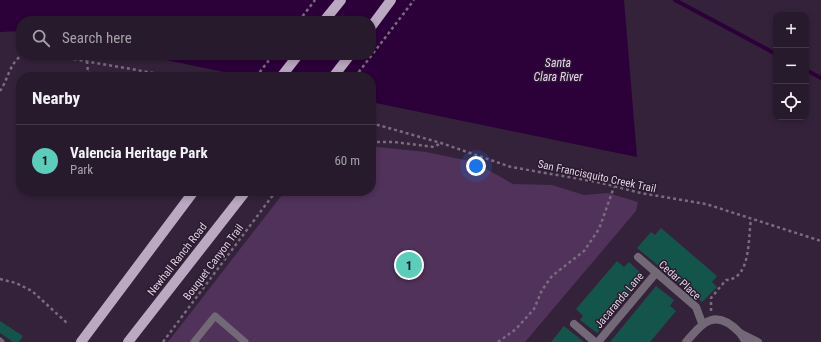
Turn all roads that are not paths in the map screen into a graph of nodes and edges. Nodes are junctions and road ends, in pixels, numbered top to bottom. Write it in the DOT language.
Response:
graph roads {
  1 [pos="341,0"];
  2 [pos="391,0"];
  3 [pos="328,16"];
  4 [pos="376,20"];
  5 [pos="294,60"];
  6 [pos="346,60"];
  7 [pos="285,72"];
  8 [pos="337,72"];
  9 [pos="190,196"];
  10 [pos="242,196"];
  11 [pos="638,257"];
  12 [pos="656,273"];
  13 [pos="702,323"];
  14 [pos="574,324"];
  15 [pos="740,332"];
  16 [pos="81,342"];
  17 [pos="128,342"];
  18 [pos="194,342"];
  19 [pos="245,342"];
  20 [pos="597,342"];
  21 [pos="686,342"];
  22 [pos="746,342"];
  23 [pos="758,342"];
  1 -- 3 [label="main road"];
  2 -- 4 [label="main road"];
  5 -- 7 [label="main road"];
  6 -- 8 [label="main road"];
  9 -- 16 [label="main road"];
  10 -- 17 [label="main road, Newhall Ranch Road"];
  11 -- 12 [label="street, Cedar Place"];
  12 -- 13 [label="street, Cedar Place"];
  12 -- 20 [label="street, Jacaranda Lane"];
  13 -- 15 [label="street"];
  13 -- 21 [label="street"];
  14 -- 20 [label="street"];
  15 -- 22 [label="street"];
  15 -- 23 [label="street"];
  18 -- 19 [label="lane"];
}
